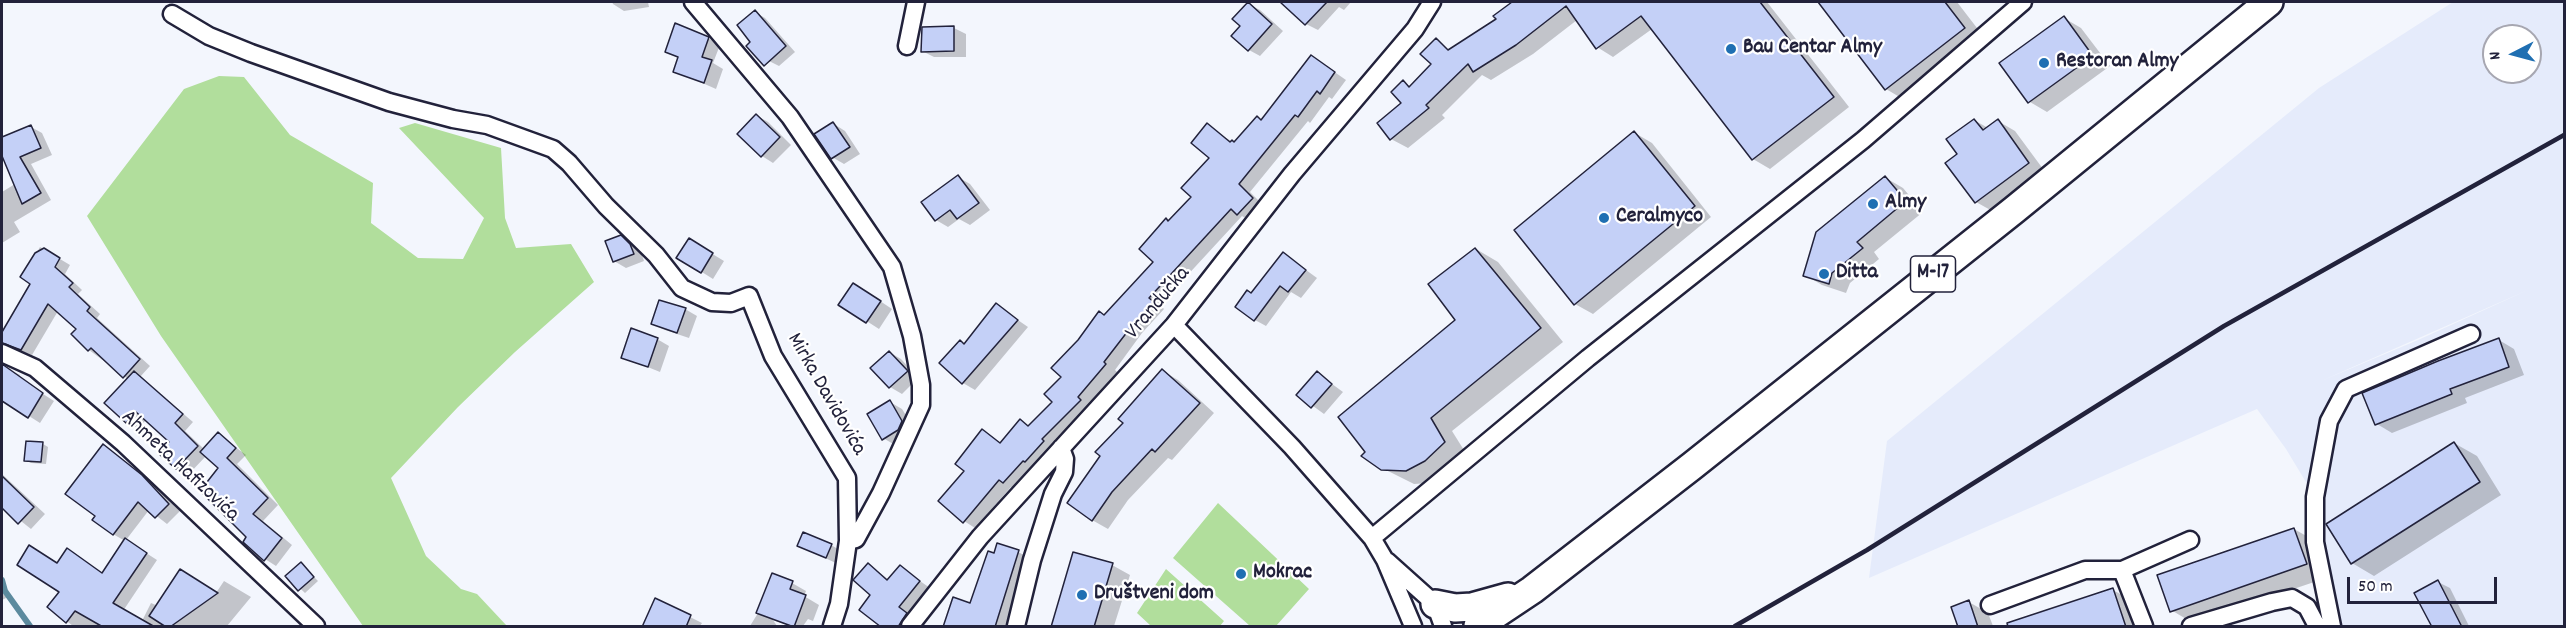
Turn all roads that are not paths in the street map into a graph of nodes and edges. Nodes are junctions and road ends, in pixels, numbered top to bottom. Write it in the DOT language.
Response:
graph roads {
  1 [pos="693,2"];
  2 [pos="916,2"];
  3 [pos="1432,2"];
  4 [pos="2023,2"];
  5 [pos="2269,2"];
  6 [pos="172,14"];
  7 [pos="907,46"];
  8 [pos="1174,325"];
  9 [pos="2471,333"];
  10 [pos="2,353"];
  11 [pos="1061,448"];
  12 [pos="1372,538"];
  13 [pos="2190,540"];
  14 [pos="848,541"];
  15 [pos="1385,560"];
  16 [pos="2122,570"];
  17 [pos="1532,590"];
  18 [pos="1990,605"];
  19 [pos="1439,615"];
  20 [pos="316,627"];
  21 [pos="832,627"];
  22 [pos="910,627"];
  23 [pos="1016,627"];
  24 [pos="1413,627"];
  25 [pos="1478,627"];
  26 [pos="2144,627"];
  27 [pos="2191,627"];
  28 [pos="2317,627"];
  29 [pos="2332,627"];
  1 -- 14 [label="street"];
  2 -- 7 [label="street"];
  3 -- 8 [label="street, Vrandučka"];
  4 -- 12 [label="street"];
  5 -- 17 [label="main road, M-17"];
  6 -- 14 [label="street, Mirka Davidovića"];
  8 -- 11 [label="street, Vrandučka"];
  8 -- 12 [label="street"];
  9 -- 29 [label="street"];
  10 -- 20 [label="street, Ahmeta Hafizovića"];
  11 -- 22 [label="street, Vrandučka"];
  11 -- 23 [label="street"];
  12 -- 15 [label="street"];
  13 -- 16 [label="street"];
  14 -- 21 [label="street, Mirka Davidovića"];
  15 -- 19 [label="street"];
  15 -- 24 [label="street"];
  16 -- 18 [label="street"];
  16 -- 26 [label="street"];
  17 -- 19 [label="main road"];
  17 -- 25 [label="main road, M-17"];
  27 -- 28 [label="street"];
}
